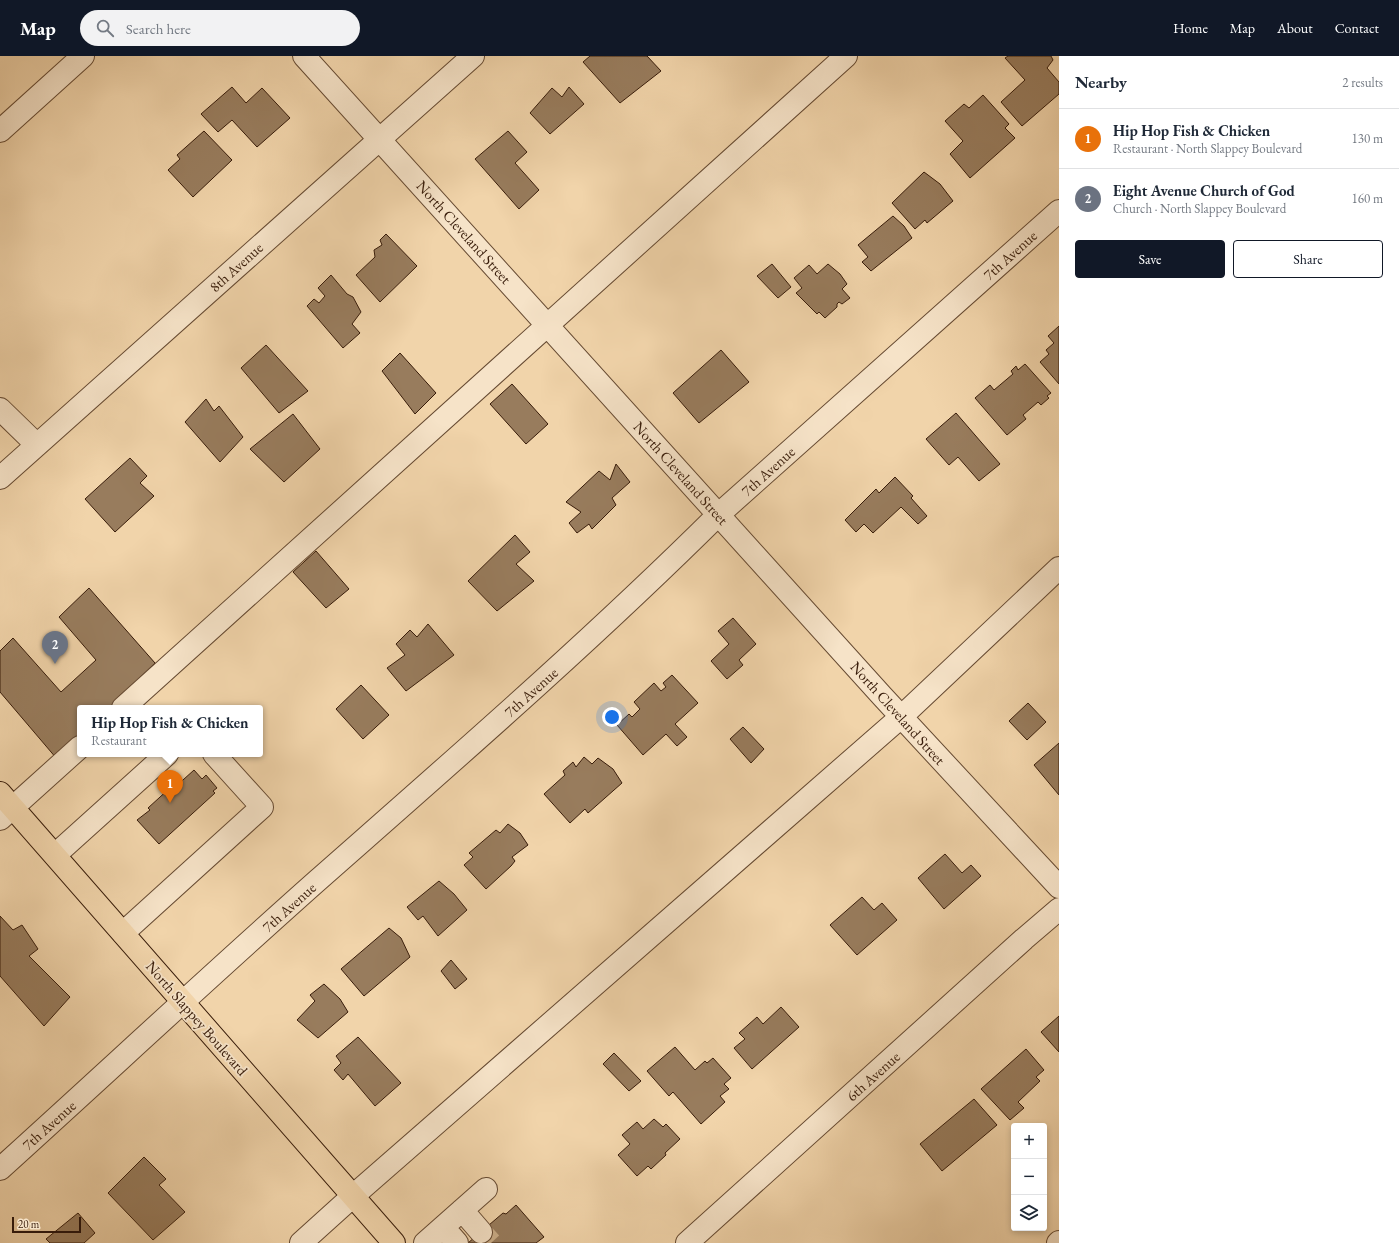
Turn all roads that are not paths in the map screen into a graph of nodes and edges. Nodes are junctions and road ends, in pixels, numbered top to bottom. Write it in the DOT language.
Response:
graph roads {
  1 [pos="83,56"];
  2 [pos="304,56"];
  3 [pos="473,56"];
  4 [pos="846,56"];
  5 [pos="0,131"];
  6 [pos="380,139"];
  7 [pos="1059,211"];
  8 [pos="548,325"];
  9 [pos="0,409"];
  10 [pos="37,445"];
  11 [pos="0,478"];
  12 [pos="718,515"];
  13 [pos="1059,568"];
  14 [pos="126,705"];
  15 [pos="901,717"];
  16 [pos="77,748"];
  17 [pos="163,757"];
  18 [pos="217,757"];
  19 [pos="4,806"];
  20 [pos="55,855"];
  21 [pos="1059,888"];
  22 [pos="1059,909"];
  23 [pos="123,933"];
  24 [pos="184,1003"];
  25 [pos="0,1169"];
  26 [pos="486,1189"];
  27 [pos="353,1196"];
  28 [pos="462,1210"];
  29 [pos="481,1232"];
  30 [pos="450,1235"];
  31 [pos="301,1243"];
  32 [pos="394,1243"];
  33 [pos="425,1243"];
  34 [pos="687,1243"];
  1 -- 5 [label="street"];
  2 -- 6 [label="street, North Cleveland Street"];
  3 -- 6 [label="street, 8th Avenue"];
  4 -- 8 [label="street"];
  6 -- 8 [label="street, North Cleveland Street"];
  6 -- 10 [label="street, 8th Avenue"];
  7 -- 12 [label="street, 7th Avenue"];
  8 -- 12 [label="street, North Cleveland Street"];
  8 -- 14 [label="street"];
  9 -- 10 [label="street"];
  10 -- 11 [label="street, 8th Avenue"];
  12 -- 15 [label="street, North Cleveland Street"];
  12 -- 24 [label="street, 7th Avenue"];
  13 -- 15 [label="street"];
  15 -- 21 [label="street, North Cleveland Street"];
  15 -- 27 [label="street"];
  16 -- 19 [label="street"];
  17 -- 20 [label="street"];
  18 -- 23 [label="street"];
  19 -- 20 [label="main road, North Slappey Boulevard"];
  20 -- 23 [label="main road, North Slappey Boulevard"];
  22 -- 34 [label="street, 6th Avenue"];
  23 -- 24 [label="main road, North Slappey Boulevard"];
  24 -- 25 [label="street, 7th Avenue"];
  24 -- 27 [label="main road, North Slappey Boulevard"];
  26 -- 28 [label="street"];
  27 -- 31 [label="street"];
  27 -- 32 [label="main road, North Slappey Boulevard"];
  28 -- 29 [label="street"];
  28 -- 30 [label="street"];
  30 -- 33 [label="street"];
}
